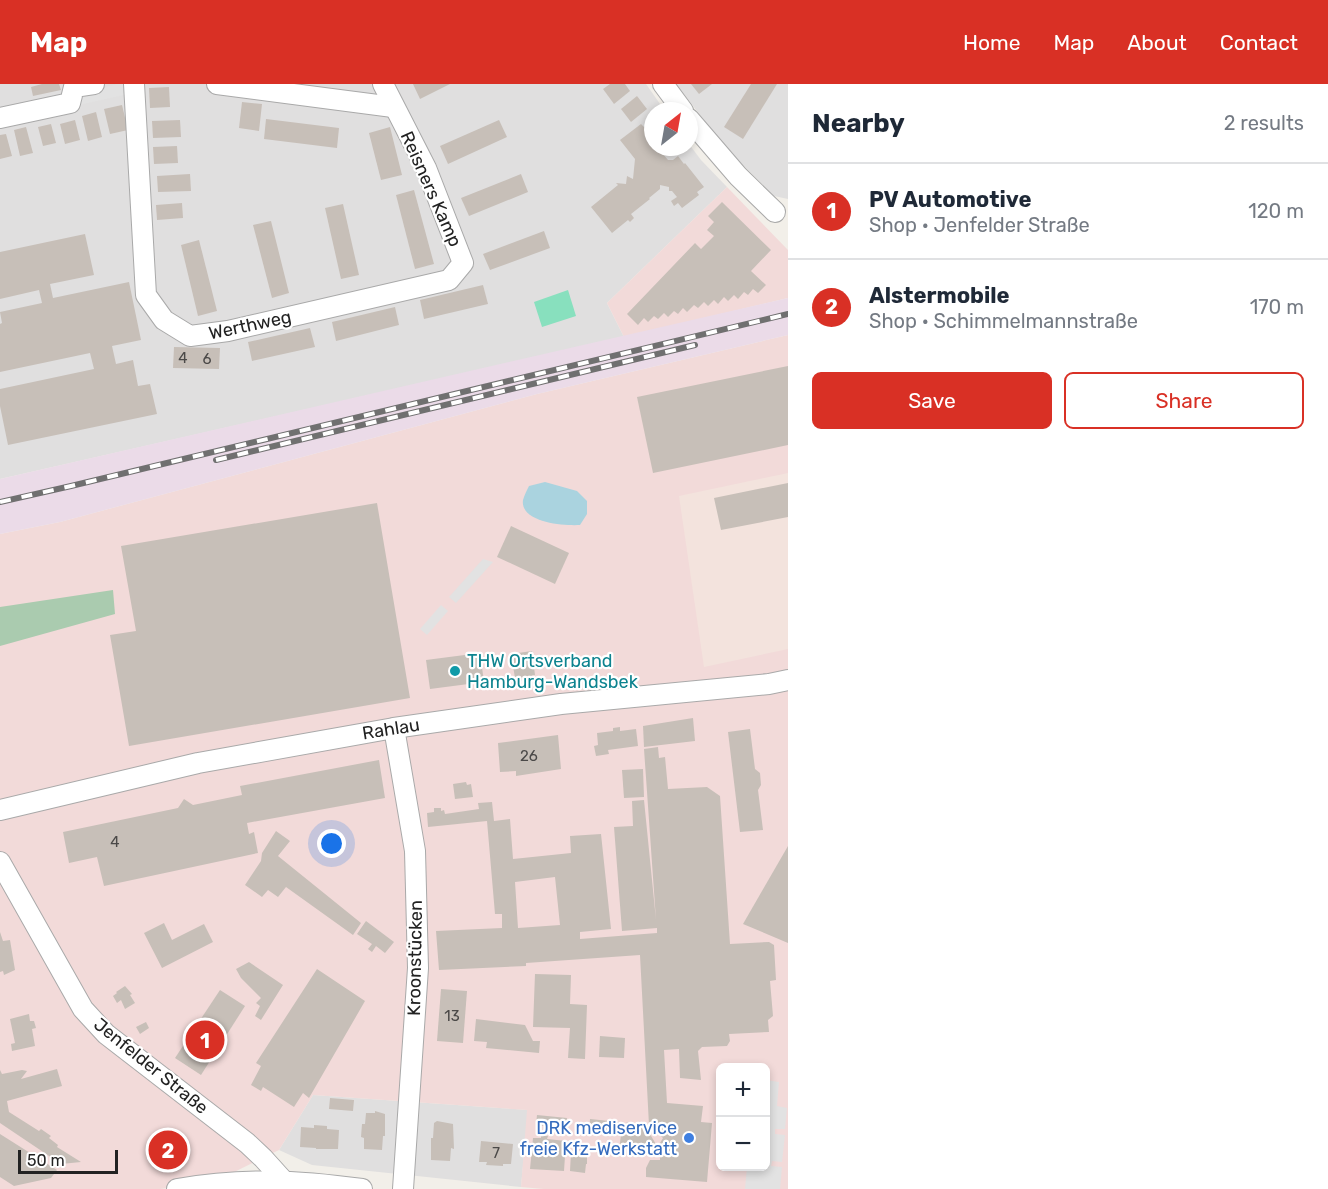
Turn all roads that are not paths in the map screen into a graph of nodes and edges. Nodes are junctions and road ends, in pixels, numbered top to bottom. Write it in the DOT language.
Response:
graph roads {
  1 [pos="94,84"];
  2 [pos="134,84"];
  3 [pos="217,84"];
  4 [pos="383,84"];
  5 [pos="663,84"];
  6 [pos="73,86"];
  7 [pos="676,102"];
  8 [pos="393,107"];
  9 [pos="0,118"];
  10 [pos="698,130"];
  11 [pos="775,212"];
  12 [pos="464,263"];
  13 [pos="788,680"];
  14 [pos="394,728"];
  15 [pos="0,810"];
  16 [pos="0,862"];
  17 [pos="287,1185"];
  18 [pos="177,1189"];
  19 [pos="362,1189"];
  20 [pos="403,1189"];
  1 -- 6 [label="street"];
  2 -- 12 [label="street, Werthweg"];
  3 -- 8 [label="street"];
  4 -- 8 [label="street, Reisners Kamp"];
  5 -- 7 [label="street"];
  6 -- 9 [label="street"];
  8 -- 12 [label="street, Reisners Kamp"];
  10 -- 11 [label="street"];
  13 -- 14 [label="street, Rahlau"];
  14 -- 15 [label="street, Rahlau"];
  14 -- 20 [label="street, Kroonstücken"];
  16 -- 17 [label="street, Jenfelder Straße"];
  17 -- 18 [label="street"];
  17 -- 19 [label="street"];
}
